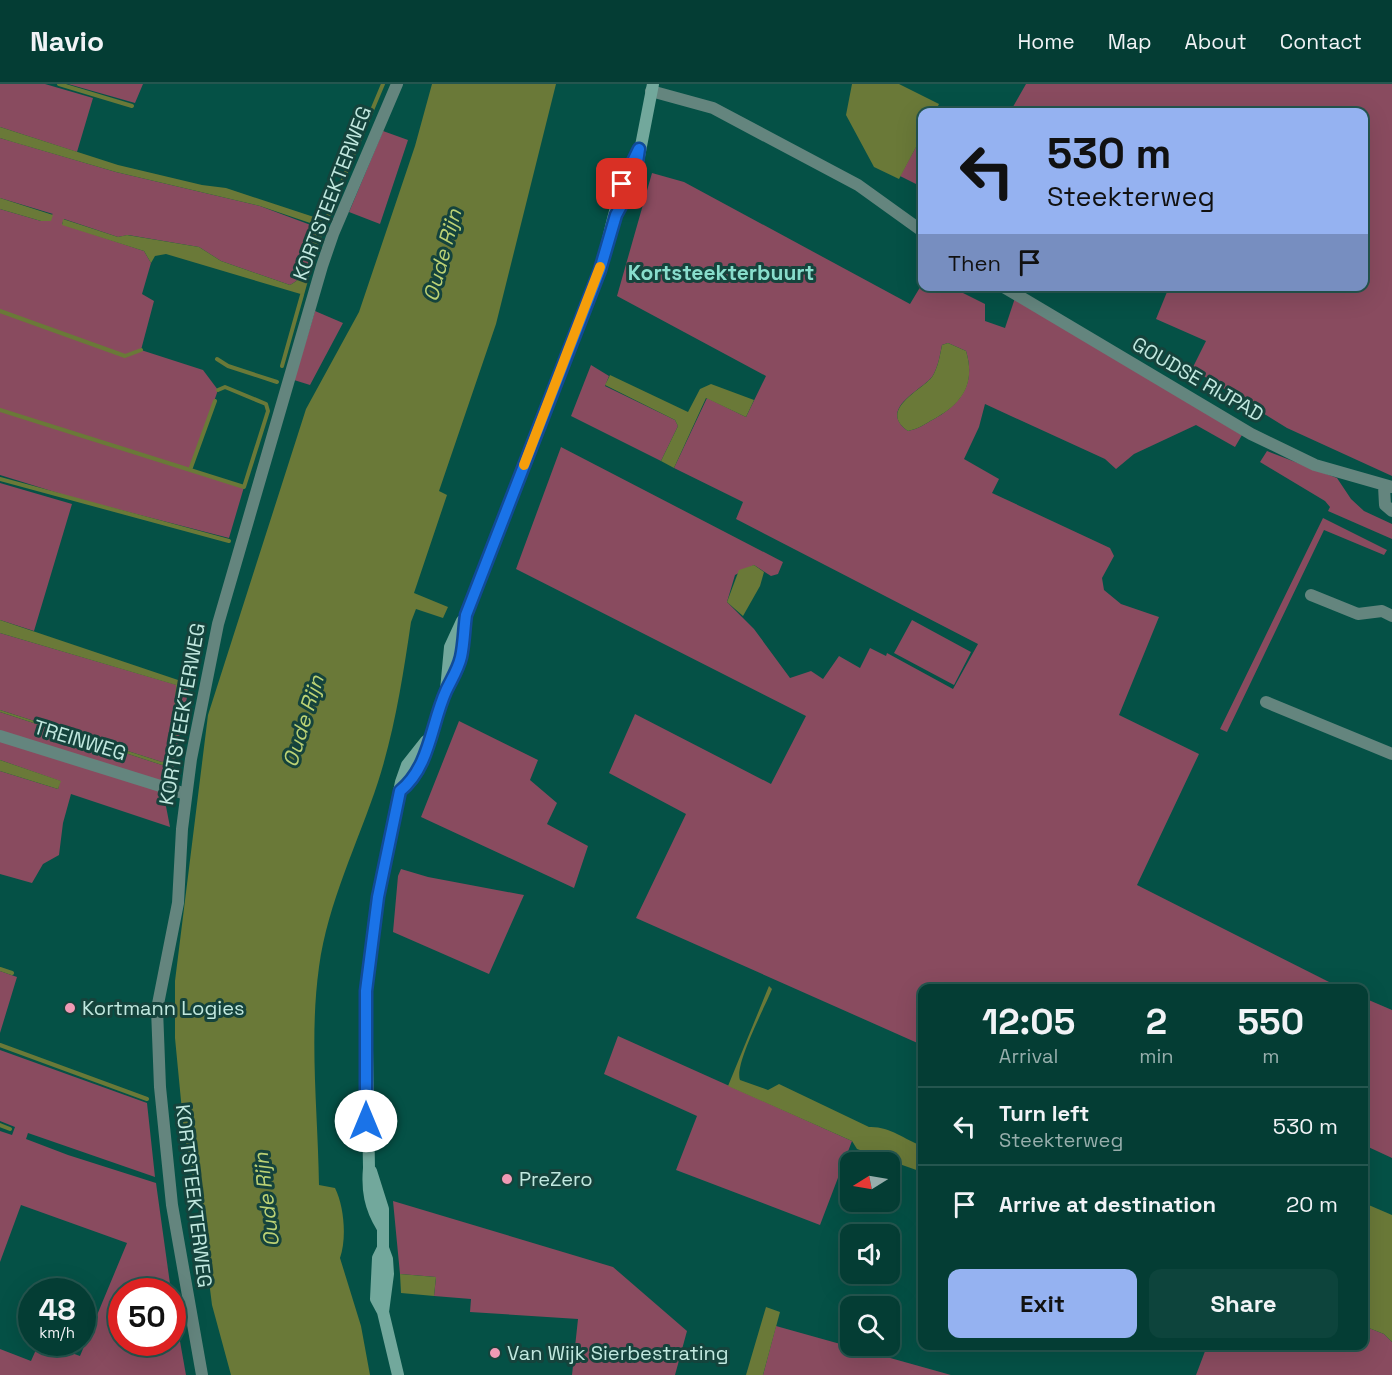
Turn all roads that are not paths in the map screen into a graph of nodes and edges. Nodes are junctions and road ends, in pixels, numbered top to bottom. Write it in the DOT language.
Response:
graph roads {
  1 [pos="397,84"];
  2 [pos="652,86"];
  3 [pos="918,228"];
  4 [pos="1010,291"];
  5 [pos="1388,487"];
  6 [pos="1392,512"];
  7 [pos="1311,595"];
  8 [pos="1392,616"];
  9 [pos="1266,702"];
  10 [pos="0,735"];
  11 [pos="1392,754"];
  12 [pos="186,794"];
  13 [pos="202,1375"];
  14 [pos="398,1375"];
  1 -- 12 [label="street, KORTSTEEKTERWEG"];
  2 -- 3 [label="street"];
  2 -- 14 [label="main road"];
  4 -- 5 [label="street, GOUDSE RIJPAD"];
  5 -- 6 [label="street, GOUDSE RIJPAD"];
  7 -- 8 [label="street"];
  9 -- 11 [label="street"];
  10 -- 12 [label="street, TREINWEG"];
  12 -- 13 [label="street, KORTSTEEKTERWEG"];
}
